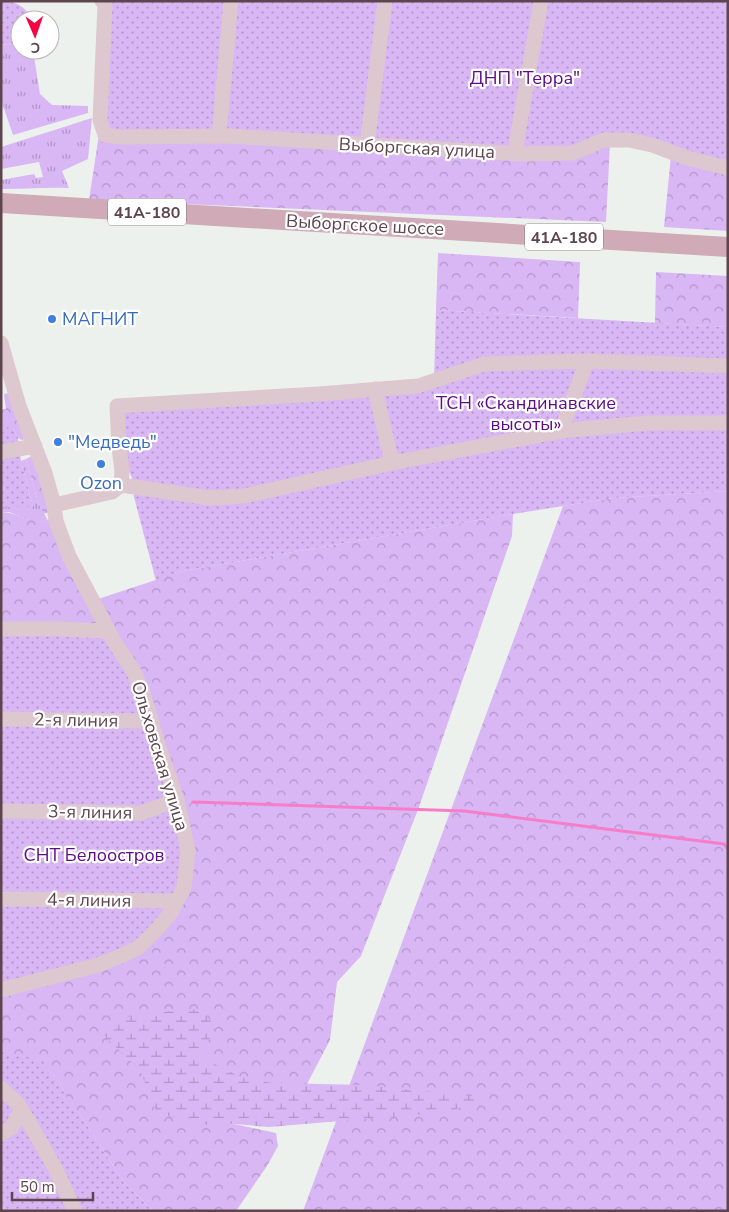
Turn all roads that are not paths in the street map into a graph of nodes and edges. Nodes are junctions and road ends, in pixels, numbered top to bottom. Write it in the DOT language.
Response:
graph roads {
  1 [pos="102,1"];
  2 [pos="231,1"];
  3 [pos="385,1"];
  4 [pos="542,1"];
  5 [pos="219,136"];
  6 [pos="367,145"];
  7 [pos="516,154"];
  8 [pos="728,164"];
  9 [pos="728,168"];
  10 [pos="1,203"];
  11 [pos="728,247"];
  12 [pos="1,343"];
  13 [pos="587,361"];
  14 [pos="728,366"];
  15 [pos="375,389"];
  16 [pos="8,390"];
  17 [pos="728,423"];
  18 [pos="560,430"];
  19 [pos="35,446"];
  20 [pos="1,452"];
  21 [pos="392,463"];
  22 [pos="121,485"];
  23 [pos="54,504"];
  24 [pos="1,629"];
  25 [pos="109,632"];
  26 [pos="1,719"];
  27 [pos="151,719"];
  28 [pos="177,800"];
  29 [pos="1,811"];
  30 [pos="1,899"];
  31 [pos="177,901"];
  32 [pos="1,990"];
  33 [pos="1,1088"];
  34 [pos="23,1112"];
  35 [pos="1,1134"];
  36 [pos="71,1209"];
  1 -- 5 [label="street, Выборгская улица"];
  2 -- 5 [label="street"];
  3 -- 6 [label="street"];
  4 -- 7 [label="street"];
  5 -- 6 [label="street, Выборгская улица"];
  6 -- 7 [label="street, Выборгская улица"];
  7 -- 9 [label="street, Выборгская улица"];
  8 -- 9 [label="street"];
  10 -- 11 [label="main road, Выборгское шоссе / 41А-180"];
  12 -- 16 [label="street, Ольховская улица"];
  13 -- 14 [label="street"];
  13 -- 15 [label="street"];
  13 -- 18 [label="street"];
  15 -- 21 [label="street"];
  15 -- 22 [label="street"];
  16 -- 19 [label="street, Ольховская улица"];
  17 -- 18 [label="street"];
  18 -- 21 [label="street"];
  19 -- 20 [label="street"];
  19 -- 23 [label="street, Ольховская улица"];
  21 -- 22 [label="street"];
  22 -- 23 [label="street"];
  23 -- 25 [label="street, Ольховская улица"];
  24 -- 25 [label="street"];
  25 -- 27 [label="street, Ольховская улица"];
  26 -- 27 [label="street, 2-я линия"];
  27 -- 28 [label="street, Ольховская улица"];
  28 -- 29 [label="street, 3-я линия"];
  28 -- 31 [label="street, Ольховская улица"];
  30 -- 31 [label="street, 4-я линия"];
  31 -- 32 [label="street, Ольховская улица"];
  33 -- 34 [label="street"];
  34 -- 35 [label="street"];
  34 -- 36 [label="street"];
}
